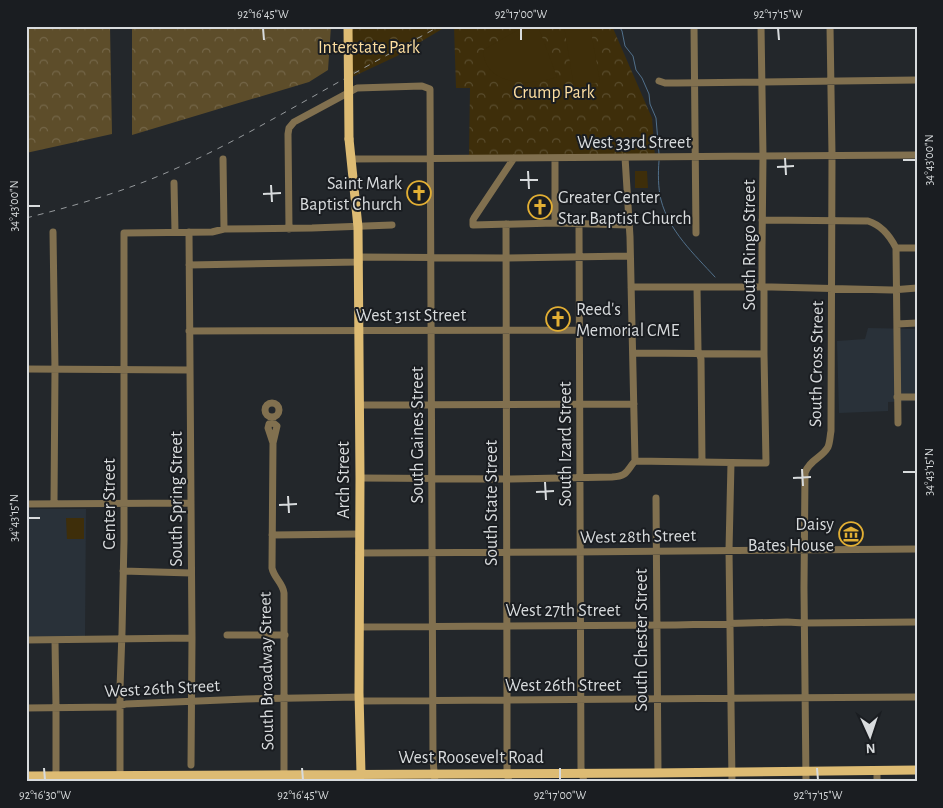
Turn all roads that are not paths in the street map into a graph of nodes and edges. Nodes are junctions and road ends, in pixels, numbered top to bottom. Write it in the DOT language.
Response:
graph roads {
  1 [pos="348,26"];
  2 [pos="694,26"];
  3 [pos="761,26"];
  4 [pos="830,26"];
  5 [pos="917,80"];
  6 [pos="659,81"];
  7 [pos="761,82"];
  8 [pos="830,82"];
  9 [pos="694,83"];
  10 [pos="832,155"];
  11 [pos="917,155"];
  12 [pos="763,156"];
  13 [pos="625,157"];
  14 [pos="695,157"];
  15 [pos="223,158"];
  16 [pos="430,158"];
  17 [pos="514,158"];
  18 [pos="555,158"];
  19 [pos="351,159"];
  20 [pos="174,183"];
  21 [pos="762,220"];
  22 [pos="831,222"];
  23 [pos="555,223"];
  24 [pos="392,224"];
  25 [pos="506,224"];
  26 [pos="579,225"];
  27 [pos="629,225"];
  28 [pos="358,227"];
  29 [pos="224,229"];
  30 [pos="289,229"];
  31 [pos="53,232"];
  32 [pos="175,232"];
  33 [pos="189,232"];
  34 [pos="696,233"];
  35 [pos="896,248"];
  36 [pos="917,248"];
  37 [pos="630,256"];
  38 [pos="431,257"];
  39 [pos="579,257"];
  40 [pos="506,258"];
  41 [pos="359,260"];
  42 [pos="189,265"];
  43 [pos="631,287"];
  44 [pos="697,287"];
  45 [pos="763,287"];
  46 [pos="832,288"];
  47 [pos="917,288"];
  48 [pos="896,289"];
  49 [pos="917,323"];
  50 [pos="897,324"];
  51 [pos="506,330"];
  52 [pos="579,330"];
  53 [pos="632,330"];
  54 [pos="189,331"];
  55 [pos="359,331"];
  56 [pos="431,331"];
  57 [pos="633,353"];
  58 [pos="698,353"];
  59 [pos="764,354"];
  60 [pos="26,369"];
  61 [pos="55,369"];
  62 [pos="124,370"];
  63 [pos="190,370"];
  64 [pos="897,397"];
  65 [pos="917,397"];
  66 [pos="634,404"];
  67 [pos="359,405"];
  68 [pos="432,405"];
  69 [pos="506,405"];
  70 [pos="580,405"];
  71 [pos="272,420"];
  72 [pos="898,423"];
  73 [pos="635,461"];
  74 [pos="702,462"];
  75 [pos="731,463"];
  76 [pos="580,477"];
  77 [pos="360,478"];
  78 [pos="432,478"];
  79 [pos="506,479"];
  80 [pos="656,498"];
  81 [pos="54,503"];
  82 [pos="191,503"];
  83 [pos="26,504"];
  84 [pos="124,504"];
  85 [pos="359,534"];
  86 [pos="272,535"];
  87 [pos="917,549"];
  88 [pos="729,550"];
  89 [pos="804,550"];
  90 [pos="657,551"];
  91 [pos="432,552"];
  92 [pos="506,552"];
  93 [pos="580,552"];
  94 [pos="359,553"];
  95 [pos="123,571"];
  96 [pos="192,573"];
  97 [pos="917,622"];
  98 [pos="730,624"];
  99 [pos="804,624"];
  100 [pos="507,625"];
  101 [pos="580,625"];
  102 [pos="657,625"];
  103 [pos="359,627"];
  104 [pos="433,627"];
  105 [pos="227,635"];
  106 [pos="285,635"];
  107 [pos="192,638"];
  108 [pos="121,639"];
  109 [pos="26,640"];
  110 [pos="55,640"];
  111 [pos="917,697"];
  112 [pos="285,698"];
  113 [pos="730,698"];
  114 [pos="805,698"];
  115 [pos="359,699"];
  116 [pos="657,699"];
  117 [pos="507,700"];
  118 [pos="581,700"];
  119 [pos="192,701"];
  120 [pos="433,701"];
  121 [pos="56,707"];
  122 [pos="120,707"];
  123 [pos="26,708"];
  124 [pos="191,765"];
  125 [pos="917,770"];
  126 [pos="806,771"];
  127 [pos="877,771"];
  128 [pos="732,772"];
  129 [pos="26,776"];
  130 [pos="122,777"];
  131 [pos="508,777"];
  132 [pos="583,777"];
  133 [pos="658,777"];
  134 [pos="192,778"];
  135 [pos="284,778"];
  136 [pos="361,778"];
  137 [pos="435,778"];
  138 [pos="55,779"];
  139 [pos="732,782"];
  140 [pos="806,782"];
  141 [pos="877,782"];
  1 -- 19 [label="main road, Arch Street, bridge"];
  2 -- 9 [label="street"];
  3 -- 7 [label="street, South Ringo Street"];
  4 -- 8 [label="street, South Cross Street"];
  5 -- 8 [label="street"];
  6 -- 9 [label="street"];
  7 -- 8 [label="street"];
  7 -- 9 [label="street"];
  7 -- 12 [label="street, South Ringo Street"];
  8 -- 10 [label="street, South Cross Street"];
  9 -- 14 [label="street"];
  10 -- 11 [label="street, West 33rd Street"];
  10 -- 12 [label="street, West 33rd Street"];
  10 -- 22 [label="street, South Cross Street"];
  12 -- 14 [label="street, West 33rd Street"];
  12 -- 21 [label="street, South Ringo Street"];
  13 -- 14 [label="street, West 33rd Street"];
  13 -- 18 [label="street, West 33rd Street"];
  13 -- 27 [label="street"];
  14 -- 34 [label="street"];
  15 -- 29 [label="street"];
  16 -- 17 [label="street, West 33rd Street"];
  16 -- 19 [label="street, West 33rd Street"];
  16 -- 30 [label="street, South Gaines Street"];
  16 -- 38 [label="street, South Gaines Street"];
  17 -- 18 [label="street, West 33rd Street"];
  17 -- 25 [label="street"];
  18 -- 23 [label="street"];
  19 -- 28 [label="main road, Arch Street"];
  20 -- 32 [label="street"];
  21 -- 22 [label="street"];
  21 -- 45 [label="street, South Ringo Street"];
  22 -- 35 [label="street"];
  22 -- 46 [label="street, South Cross Street"];
  23 -- 25 [label="street"];
  23 -- 26 [label="street"];
  24 -- 28 [label="street"];
  25 -- 40 [label="street, South State Street"];
  26 -- 27 [label="street"];
  26 -- 39 [label="street, South Izard Street"];
  27 -- 37 [label="street"];
  28 -- 30 [label="street"];
  28 -- 41 [label="main road, Arch Street"];
  29 -- 30 [label="street"];
  29 -- 33 [label="street"];
  31 -- 61 [label="street"];
  32 -- 33 [label="street"];
  32 -- 62 [label="street, Center Street"];
  33 -- 42 [label="street, South Spring Street"];
  35 -- 36 [label="street"];
  35 -- 48 [label="street"];
  37 -- 39 [label="street"];
  37 -- 43 [label="street"];
  38 -- 40 [label="street"];
  38 -- 41 [label="street"];
  38 -- 56 [label="street, South Gaines Street"];
  39 -- 40 [label="street"];
  39 -- 52 [label="street, South Izard Street"];
  40 -- 51 [label="street, South State Street"];
  41 -- 42 [label="street"];
  41 -- 55 [label="main road, Arch Street"];
  42 -- 54 [label="street, South Spring Street"];
  43 -- 44 [label="street"];
  43 -- 53 [label="street"];
  44 -- 45 [label="street"];
  44 -- 58 [label="street"];
  45 -- 46 [label="street"];
  45 -- 59 [label="street, South Ringo Street"];
  46 -- 48 [label="street"];
  46 -- 89 [label="street, South Cross Street"];
  47 -- 48 [label="street"];
  48 -- 50 [label="street"];
  49 -- 50 [label="street"];
  50 -- 64 [label="street"];
  51 -- 52 [label="street, West 31st Street"];
  51 -- 56 [label="street, West 31st Street"];
  51 -- 69 [label="street, South State Street"];
  52 -- 53 [label="street, West 31st Street"];
  52 -- 70 [label="street, South Izard Street"];
  53 -- 57 [label="street"];
  54 -- 55 [label="street, West 31st Street"];
  54 -- 63 [label="street, South Spring Street"];
  55 -- 56 [label="street, West 31st Street"];
  55 -- 67 [label="main road, Arch Street"];
  56 -- 68 [label="street, South Gaines Street"];
  57 -- 58 [label="street"];
  57 -- 66 [label="street"];
  58 -- 59 [label="street"];
  58 -- 74 [label="street"];
  59 -- 75 [label="street, South Ringo Street"];
  60 -- 61 [label="street"];
  61 -- 62 [label="street"];
  61 -- 81 [label="street"];
  62 -- 63 [label="street"];
  62 -- 84 [label="street, Center Street"];
  63 -- 82 [label="street, South Spring Street"];
  64 -- 65 [label="street"];
  64 -- 72 [label="street"];
  66 -- 70 [label="street"];
  66 -- 73 [label="street"];
  67 -- 68 [label="street"];
  67 -- 77 [label="main road, Arch Street"];
  68 -- 69 [label="street"];
  68 -- 78 [label="street, South Gaines Street"];
  69 -- 70 [label="street"];
  69 -- 79 [label="street, South State Street"];
  70 -- 76 [label="street, South Izard Street"];
  71 -- 86 [label="street, South Broadway Street"];
  73 -- 74 [label="street"];
  73 -- 76 [label="street"];
  74 -- 75 [label="street"];
  75 -- 88 [label="street"];
  76 -- 79 [label="street"];
  76 -- 93 [label="street, South Izard Street"];
  77 -- 78 [label="street"];
  77 -- 85 [label="main road, Arch Street"];
  78 -- 79 [label="street"];
  78 -- 91 [label="street, South Gaines Street"];
  79 -- 92 [label="street, South State Street"];
  80 -- 90 [label="street, South Chester Street"];
  81 -- 83 [label="street"];
  81 -- 84 [label="street"];
  82 -- 84 [label="street"];
  82 -- 96 [label="street, South Spring Street"];
  84 -- 95 [label="street, Center Street"];
  85 -- 86 [label="street"];
  85 -- 94 [label="main road, Arch Street"];
  86 -- 106 [label="street, South Broadway Street"];
  87 -- 89 [label="street, West 28th Street"];
  88 -- 89 [label="street, West 28th Street"];
  88 -- 90 [label="street, West 28th Street"];
  88 -- 98 [label="street"];
  89 -- 99 [label="street, South Cross Street"];
  90 -- 93 [label="street, West 28th Street"];
  90 -- 102 [label="street, South Chester Street"];
  91 -- 92 [label="street, West 28th Street"];
  91 -- 94 [label="street, West 28th Street"];
  91 -- 104 [label="street, South Gaines Street"];
  92 -- 93 [label="street, West 28th Street"];
  92 -- 100 [label="street, South State Street"];
  93 -- 101 [label="street, South Izard Street"];
  94 -- 103 [label="main road, Arch Street"];
  95 -- 96 [label="street"];
  95 -- 108 [label="street, Center Street"];
  96 -- 107 [label="street, South Spring Street"];
  97 -- 99 [label="street, West 27th Street"];
  98 -- 99 [label="street, West 27th Street"];
  98 -- 102 [label="street, West 27th Street"];
  98 -- 113 [label="street"];
  99 -- 114 [label="street, South Cross Street"];
  100 -- 101 [label="street, West 27th Street"];
  100 -- 104 [label="street, West 27th Street"];
  100 -- 117 [label="street, South State Street"];
  101 -- 102 [label="street, West 27th Street"];
  101 -- 118 [label="street, South Izard Street"];
  102 -- 116 [label="street, South Chester Street"];
  103 -- 104 [label="street, West 27th Street"];
  103 -- 115 [label="main road, Arch Street"];
  104 -- 120 [label="street, South Gaines Street"];
  105 -- 106 [label="street"];
  106 -- 112 [label="street, South Broadway Street"];
  107 -- 108 [label="street"];
  107 -- 119 [label="street, South Spring Street"];
  108 -- 110 [label="street"];
  108 -- 122 [label="street, Center Street"];
  109 -- 110 [label="street"];
  110 -- 121 [label="street"];
  111 -- 114 [label="street, West 26th Street"];
  112 -- 115 [label="street, West 26th Street"];
  112 -- 119 [label="street, West 26th Street"];
  112 -- 135 [label="street, South Broadway Street"];
  113 -- 114 [label="street, West 26th Street"];
  113 -- 116 [label="street, West 26th Street"];
  113 -- 128 [label="street"];
  114 -- 126 [label="street, South Cross Street"];
  115 -- 120 [label="street, West 26th Street"];
  115 -- 136 [label="main road, Arch Street"];
  116 -- 118 [label="street, West 26th Street"];
  116 -- 133 [label="street, South Chester Street"];
  117 -- 118 [label="street, West 26th Street"];
  117 -- 120 [label="street, West 26th Street"];
  117 -- 131 [label="street, South State Street"];
  118 -- 132 [label="street, South Izard Street"];
  119 -- 122 [label="street, West 26th Street"];
  119 -- 124 [label="street, South Spring Street"];
  120 -- 137 [label="street, South Gaines Street"];
  121 -- 122 [label="street, West 26th Street"];
  121 -- 123 [label="street, West 26th Street"];
  121 -- 138 [label="street"];
  122 -- 130 [label="street, Center Street"];
  125 -- 127 [label="main road, West Roosevelt Road"];
  126 -- 127 [label="main road, West Roosevelt Road"];
  126 -- 128 [label="main road, West Roosevelt Road"];
  126 -- 140 [label="street, South Cross Street"];
  127 -- 141 [label="street"];
  128 -- 133 [label="main road, West Roosevelt Road"];
  128 -- 139 [label="street"];
  129 -- 138 [label="main road, West Roosevelt Road"];
  130 -- 134 [label="main road, West Roosevelt Road"];
  130 -- 138 [label="main road, West Roosevelt Road"];
  131 -- 132 [label="main road, West Roosevelt Road"];
  131 -- 137 [label="main road, West Roosevelt Road"];
  132 -- 133 [label="main road, West Roosevelt Road"];
  134 -- 135 [label="main road, West Roosevelt Road"];
  135 -- 136 [label="main road, West Roosevelt Road"];
  136 -- 137 [label="main road, West Roosevelt Road"];
}
